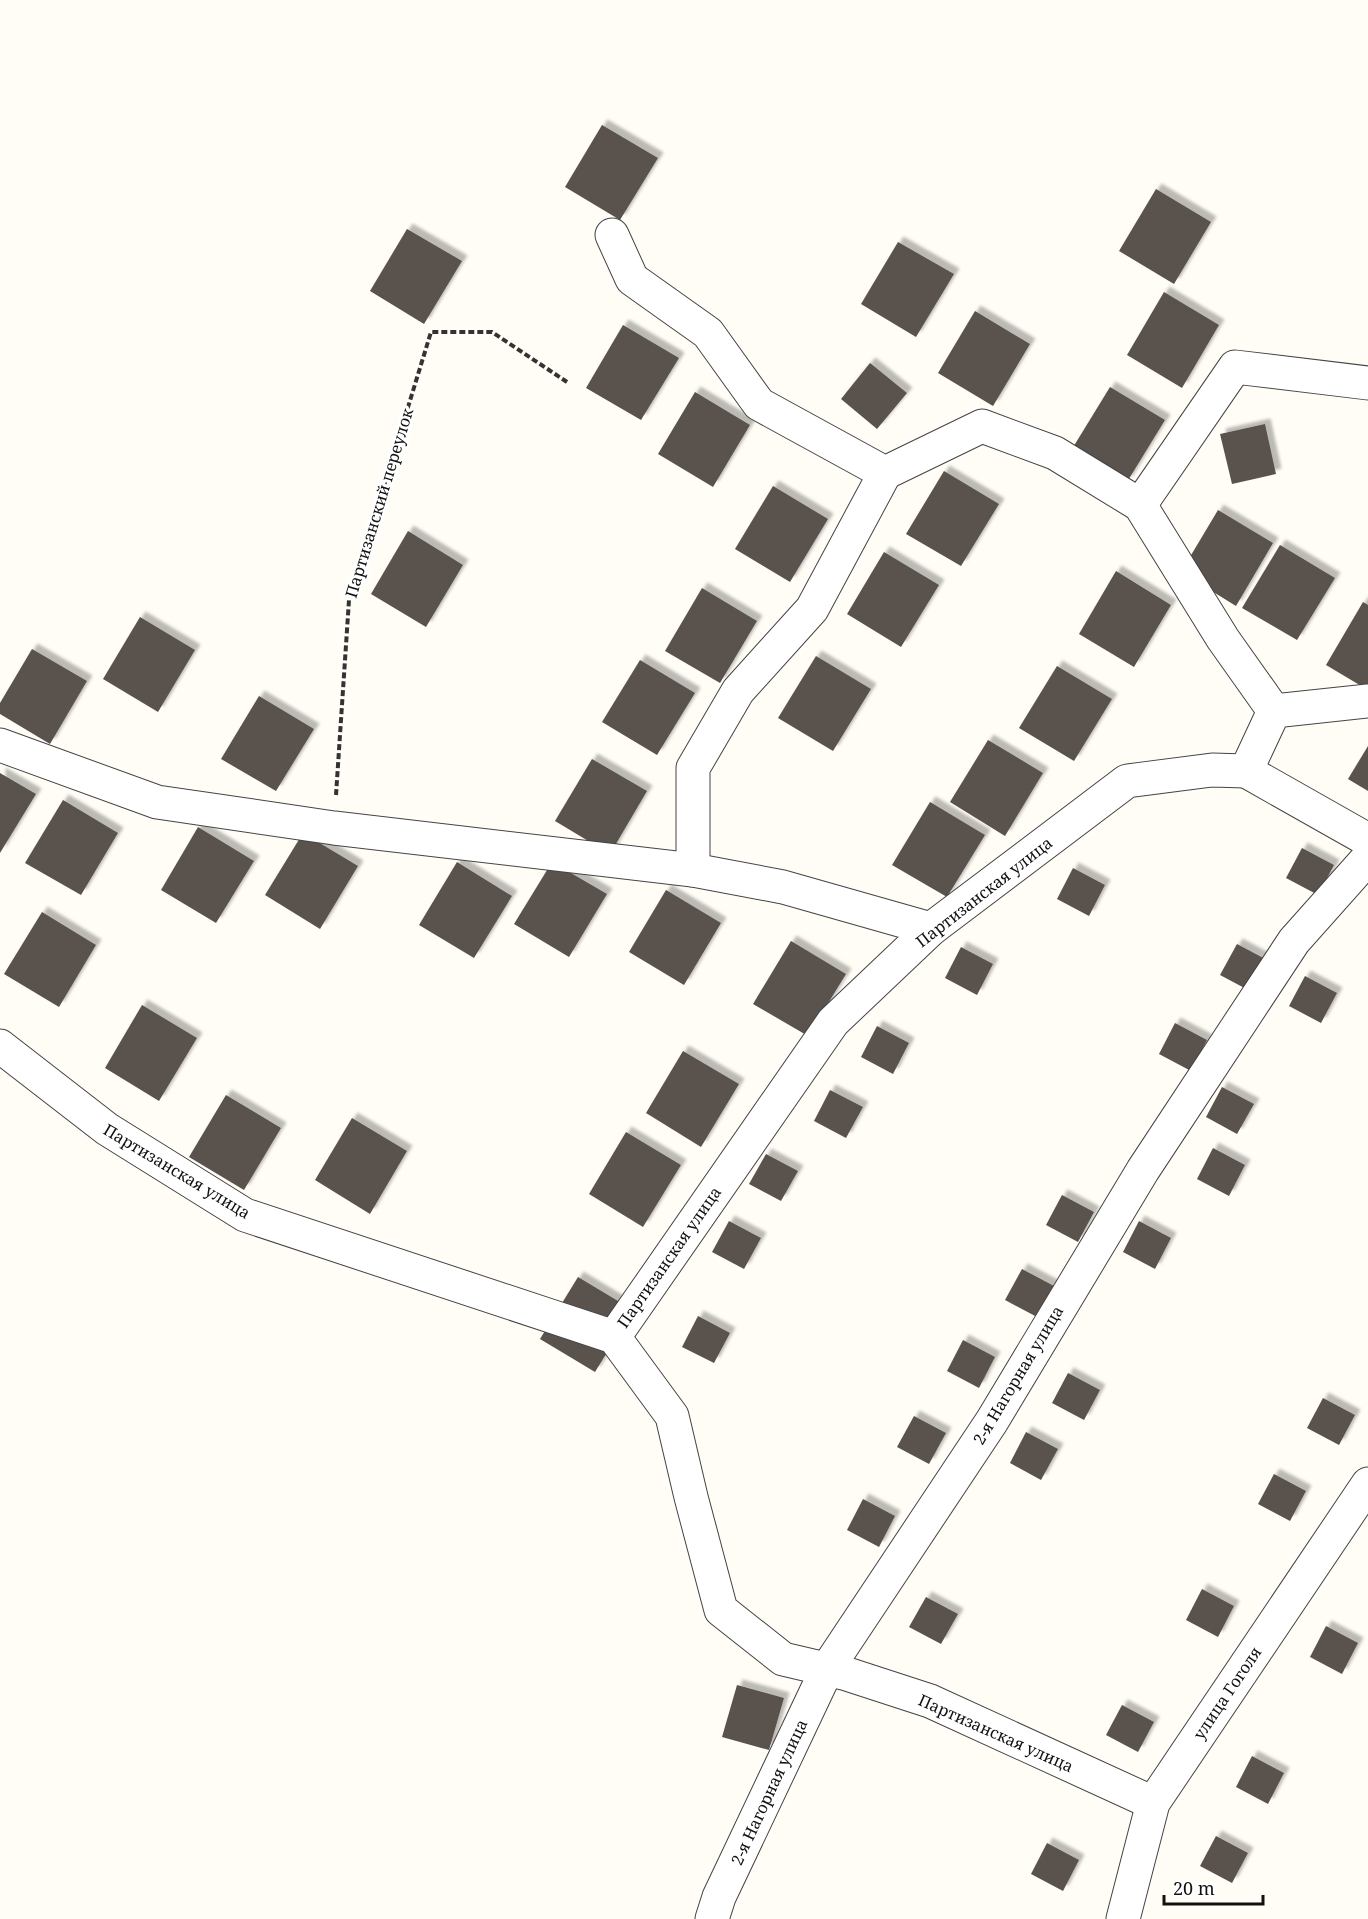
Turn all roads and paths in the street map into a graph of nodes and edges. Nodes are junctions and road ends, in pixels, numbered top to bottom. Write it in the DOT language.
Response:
graph roads {
  1 [pos="612,235"];
  2 [pos="567,382"];
  3 [pos="1368,383"];
  4 [pos="885,473"];
  5 [pos="1140,505"];
  6 [pos="1368,701"];
  7 [pos="1274,711"];
  8 [pos="0,745"];
  9 [pos="1246,771"];
  10 [pos="334,828"];
  11 [pos="1368,840"];
  12 [pos="1368,858"];
  13 [pos="693,870"];
  14 [pos="931,929"];
  15 [pos="0,1046"];
  16 [pos="614,1337"];
  17 [pos="1368,1484"];
  18 [pos="827,1669"];
  19 [pos="1153,1803"];
  20 [pos="712,1919"];
  21 [pos="1123,1919"];
  1 -- 4 [label="street"];
  2 -- 10 [label="path, Партизанский переулок"];
  3 -- 5 [label="street"];
  4 -- 5 [label="street"];
  4 -- 13 [label="street"];
  5 -- 7 [label="street"];
  6 -- 7 [label="street"];
  7 -- 9 [label="street"];
  8 -- 10 [label="street"];
  9 -- 11 [label="street"];
  9 -- 14 [label="street, Партизанская улица"];
  10 -- 13 [label="street"];
  12 -- 18 [label="street, 2-я Нагорная улица"];
  13 -- 14 [label="street"];
  14 -- 16 [label="street, Партизанская улица"];
  15 -- 16 [label="street, Партизанская улица"];
  16 -- 18 [label="street, Партизанская улица"];
  17 -- 19 [label="street, улица Гоголя"];
  18 -- 19 [label="street, Партизанская улица"];
  18 -- 20 [label="street, 2-я Нагорная улица"];
  19 -- 21 [label="street, улица Гоголя"];
}
